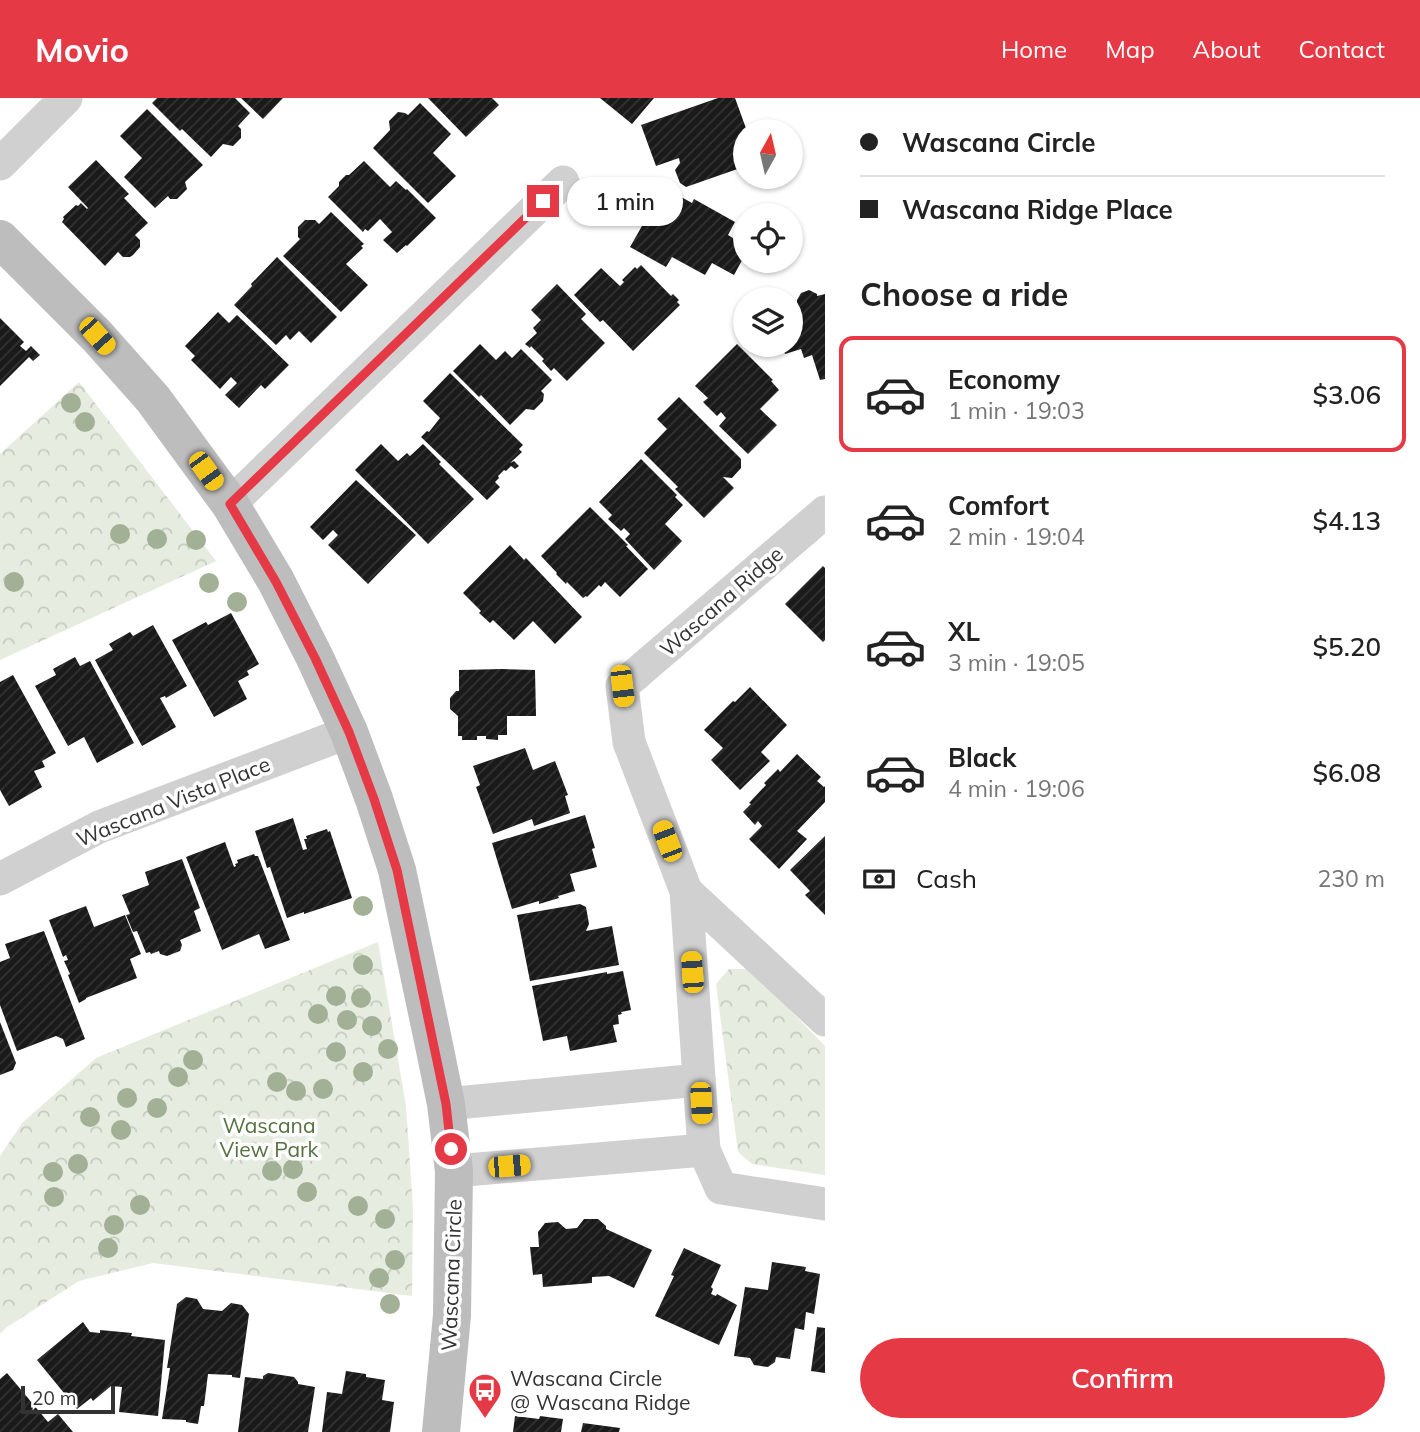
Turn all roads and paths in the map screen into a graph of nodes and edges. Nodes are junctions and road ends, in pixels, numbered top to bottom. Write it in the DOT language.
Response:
graph roads {
  1 [pos="66,98"];
  2 [pos="0,164"];
  3 [pos="563,182"];
  4 [pos="0,239"];
  5 [pos="230,504"];
  6 [pos="825,512"];
  7 [pos="349,732"];
  8 [pos="0,879"];
  9 [pos="686,891"];
  10 [pos="825,1020"];
  11 [pos="699,1080"];
  12 [pos="446,1104"];
  13 [pos="704,1150"];
  14 [pos="454,1171"];
  15 [pos="825,1204"];
  16 [pos="441,1432"];
  1 -- 2 [label="street"];
  3 -- 5 [label="street"];
  4 -- 5 [label="street, Wascana Circle"];
  5 -- 7 [label="street, Wascana Circle"];
  6 -- 9 [label="street, Wascana Ridge"];
  7 -- 8 [label="street, Wascana Vista Place"];
  7 -- 12 [label="street, Wascana Circle"];
  9 -- 10 [label="street, Wascana Ridge"];
  9 -- 11 [label="street, Wascana Ridge"];
  11 -- 12 [label="street"];
  11 -- 13 [label="street, Wascana Ridge"];
  12 -- 14 [label="street, Wascana Circle"];
  13 -- 14 [label="street"];
  13 -- 15 [label="street, Wascana Ridge"];
  14 -- 16 [label="street, Wascana Circle"];
}
